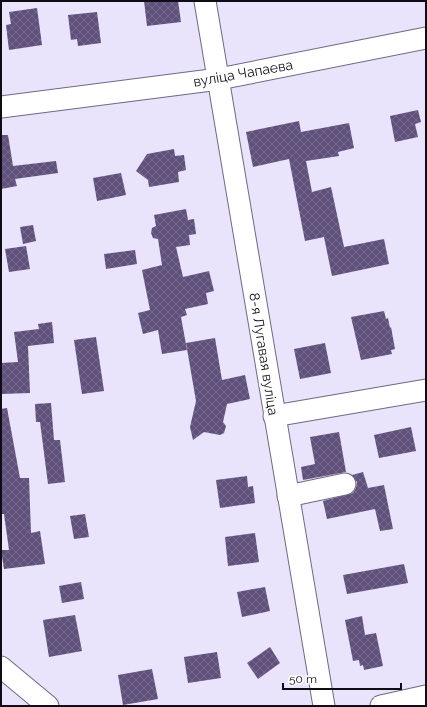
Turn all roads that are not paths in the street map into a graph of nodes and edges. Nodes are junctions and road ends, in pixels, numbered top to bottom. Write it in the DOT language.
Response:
graph roads {
  1 [pos="205,1"];
  2 [pos="426,38"];
  3 [pos="219,79"];
  4 [pos="1,107"];
  5 [pos="426,390"];
  6 [pos="274,416"];
  7 [pos="345,484"];
  8 [pos="288,496"];
  9 [pos="1,667"];
  10 [pos="426,696"];
  11 [pos="48,706"];
  12 [pos="324,706"];
  13 [pos="381,706"];
  1 -- 3 [label="street, 8-я Лугавая вуліца"];
  2 -- 3 [label="street, вуліца Чапаева"];
  3 -- 4 [label="street, вуліца Чапаева"];
  3 -- 6 [label="street, 8-я Лугавая вуліца"];
  5 -- 6 [label="street"];
  6 -- 8 [label="street, 8-я Лугавая вуліца"];
  7 -- 8 [label="street"];
  8 -- 12 [label="street, 8-я Лугавая вуліца"];
  9 -- 11 [label="street"];
  10 -- 13 [label="street"];
}
